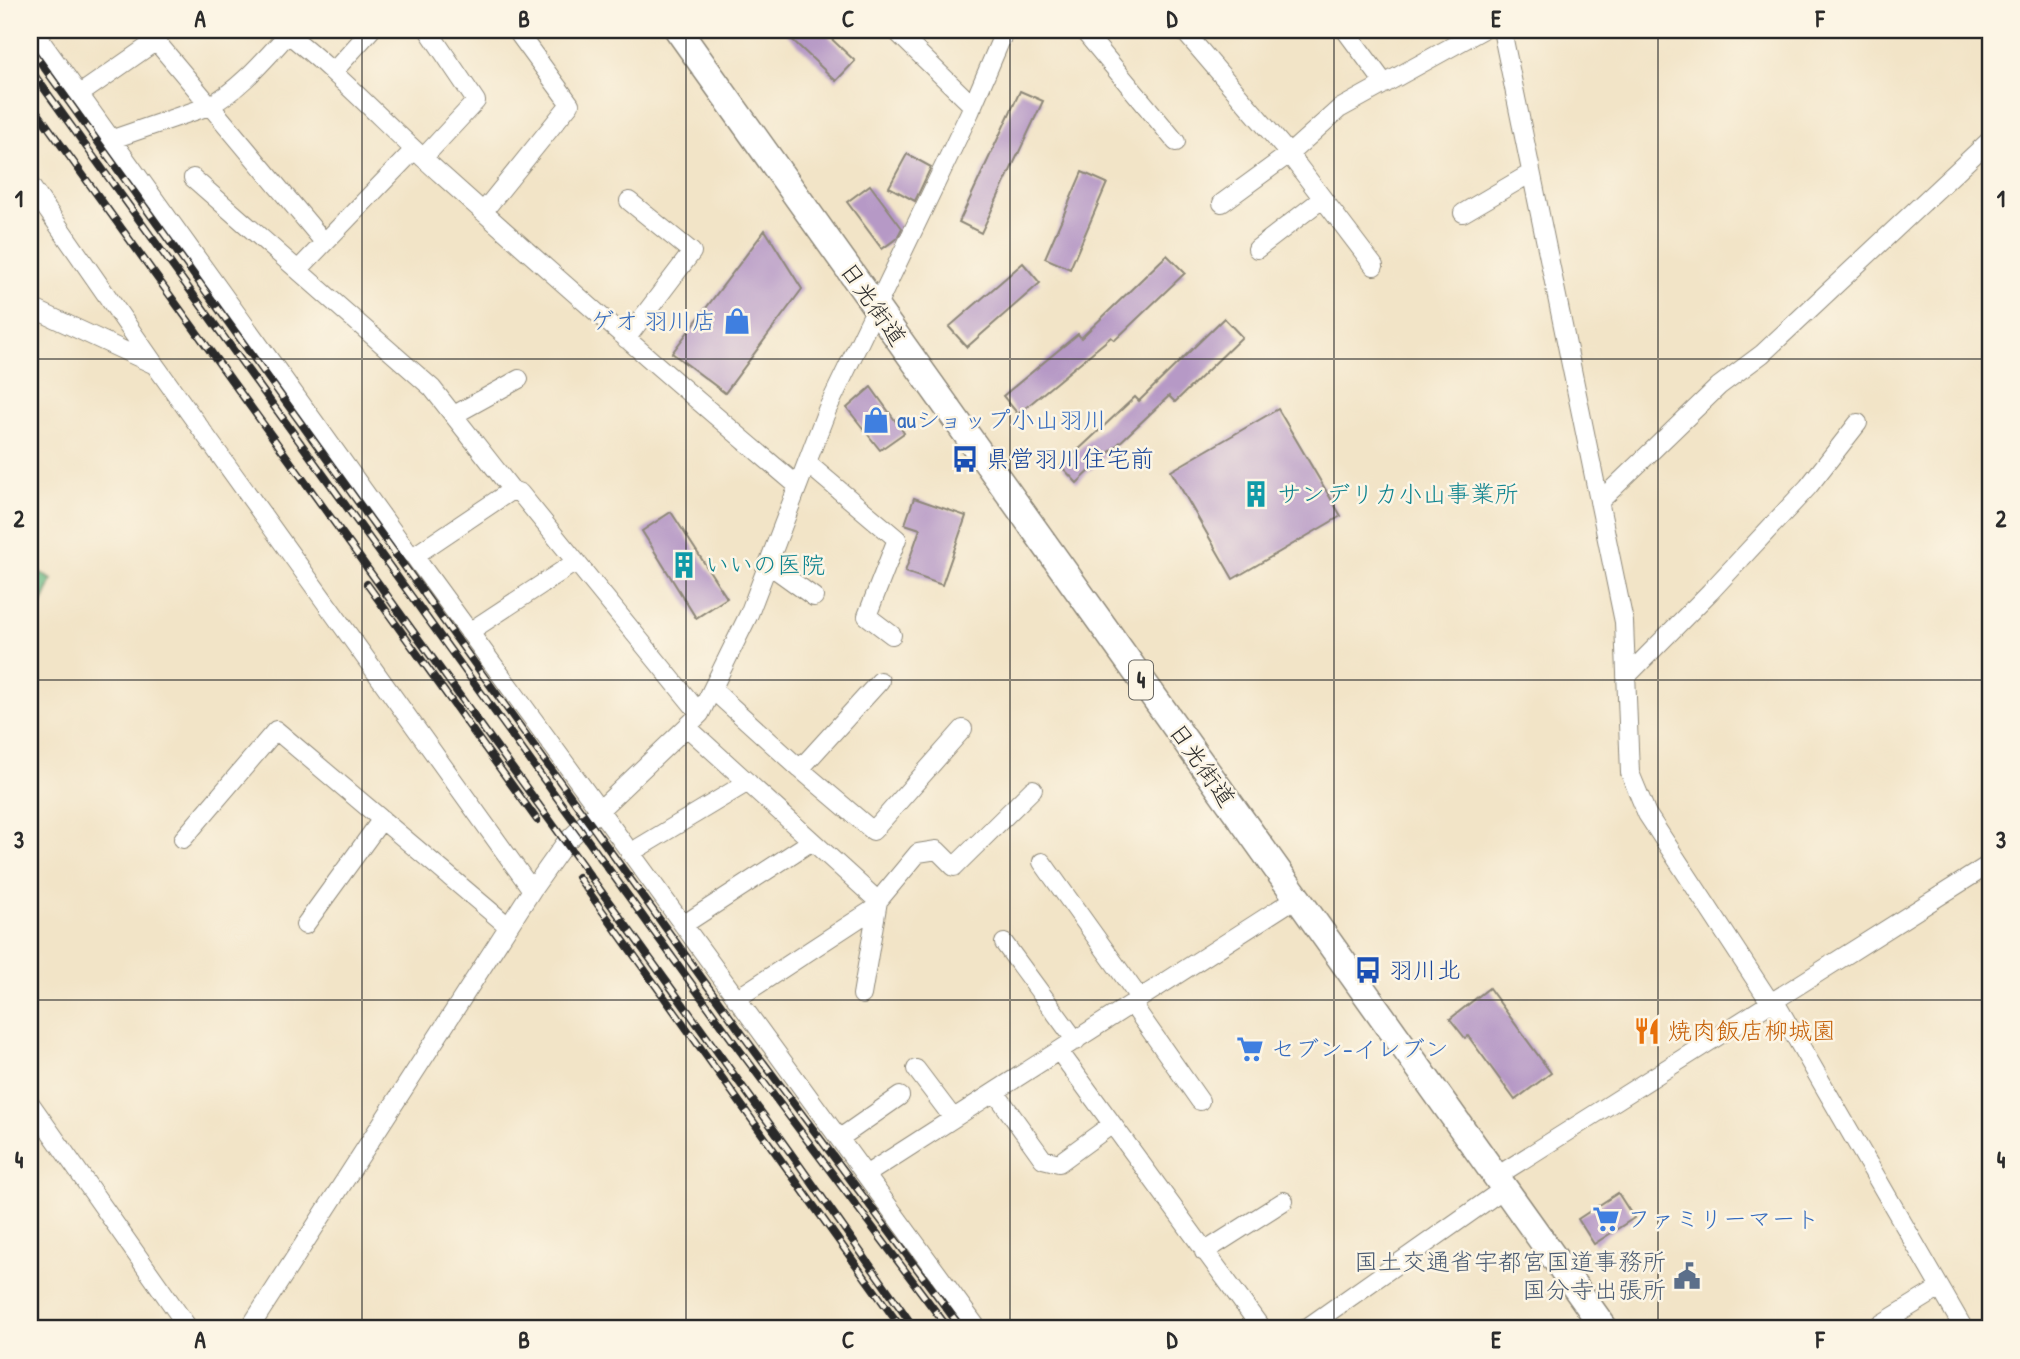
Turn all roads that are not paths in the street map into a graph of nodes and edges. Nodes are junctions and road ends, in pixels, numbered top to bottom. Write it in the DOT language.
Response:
graph roads {
  1 [pos="33,30"];
  2 [pos="371,30"];
  3 [pos="428,30"];
  4 [pos="516,30"];
  5 [pos="678,30"];
  6 [pos="895,30"];
  7 [pos="1005,30"];
  8 [pos="1083,30"];
  9 [pos="1183,30"];
  10 [pos="1345,30"];
  11 [pos="1482,30"];
  12 [pos="1502,30"];
  13 [pos="286,32"];
  14 [pos="333,72"];
  15 [pos="1385,84"];
  16 [pos="80,93"];
  17 [pos="209,106"];
  18 [pos="973,106"];
  19 [pos="113,139"];
  20 [pos="1990,140"];
  21 [pos="1176,142"];
  22 [pos="1289,153"];
  23 [pos="419,154"];
  24 [pos="1531,173"];
  25 [pos="193,178"];
  26 [pos="30,185"];
  27 [pos="1322,199"];
  28 [pos="629,201"];
  29 [pos="1222,203"];
  30 [pos="483,212"];
  31 [pos="1463,213"];
  32 [pos="324,242"];
  33 [pos="1257,249"];
  34 [pos="1374,266"];
  35 [pos="299,269"];
  36 [pos="30,307"];
  37 [pos="877,310"];
  38 [pos="626,339"];
  39 [pos="155,365"];
  40 [pos="519,379"];
  41 [pos="454,415"];
  42 [pos="1858,423"];
  43 [pos="807,463"];
  44 [pos="798,486"];
  45 [pos="512,490"];
  46 [pos="1599,502"];
  47 [pos="414,556"];
  48 [pos="574,563"];
  49 [pos="768,564"];
  50 [pos="814,597"];
  51 [pos="469,632"];
  52 [pos="892,635"];
  53 [pos="1626,677"];
  54 [pos="880,681"];
  55 [pos="713,690"];
  56 [pos="694,721"];
  57 [pos="963,729"];
  58 [pos="800,769"];
  59 [pos="748,782"];
  60 [pos="1033,789"];
  61 [pos="599,810"];
  62 [pos="382,819"];
  63 [pos="183,839"];
  64 [pos="813,841"];
  65 [pos="630,853"];
  66 [pos="1042,862"];
  67 [pos="1990,864"];
  68 [pos="532,890"];
  69 [pos="1296,898"];
  70 [pos="877,904"];
  71 [pos="304,925"];
  72 [pos="683,925"];
  73 [pos="508,926"];
  74 [pos="1004,943"];
  75 [pos="862,995"];
  76 [pos="736,999"];
  77 [pos="1136,1001"];
  78 [pos="1772,1001"];
  79 [pos="1076,1041"];
  80 [pos="1059,1051"];
  81 [pos="916,1069"];
  82 [pos="995,1092"];
  83 [pos="900,1096"];
  84 [pos="1200,1101"];
  85 [pos="30,1103"];
  86 [pos="953,1118"];
  87 [pos="1111,1125"];
  88 [pos="840,1138"];
  89 [pos="867,1174"];
  90 [pos="1501,1182"];
  91 [pos="1284,1201"];
  92 [pos="1204,1252"];
  93 [pos="1940,1288"];
  94 [pos="189,1329"];
  95 [pos="249,1329"];
  96 [pos="978,1329"];
  97 [pos="1262,1329"];
  98 [pos="1304,1329"];
  99 [pos="1605,1329"];
  100 [pos="1873,1329"];
  101 [pos="1964,1329"];
  1 -- 16 [label="street"];
  2 -- 14 [label="street"];
  3 -- 23 [label="street"];
  4 -- 30 [label="street"];
  5 -- 37 [label="highway, 日光街道 / 4"];
  6 -- 18 [label="street"];
  7 -- 18 [label="street"];
  8 -- 21 [label="street"];
  9 -- 22 [label="street"];
  10 -- 15 [label="street"];
  11 -- 15 [label="street"];
  12 -- 24 [label="street"];
  13 -- 14 [label="street"];
  13 -- 17 [label="street"];
  14 -- 23 [label="street"];
  15 -- 22 [label="street"];
  16 -- 17 [label="street"];
  16 -- 19 [label="street"];
  17 -- 19 [label="street"];
  17 -- 32 [label="street"];
  18 -- 37 [label="street"];
  19 -- 47 [label="street"];
  20 -- 46 [label="street"];
  22 -- 27 [label="street"];
  22 -- 29 [label="street"];
  23 -- 30 [label="street"];
  23 -- 32 [label="street"];
  24 -- 31 [label="street"];
  24 -- 46 [label="street"];
  25 -- 35 [label="street"];
  26 -- 39 [label="street"];
  27 -- 33 [label="street"];
  27 -- 34 [label="street"];
  28 -- 38 [label="street"];
  30 -- 38 [label="street"];
  32 -- 35 [label="street"];
  35 -- 41 [label="street"];
  36 -- 39 [label="street"];
  37 -- 43 [label="street"];
  37 -- 69 [label="highway, 日光街道 / 4"];
  38 -- 44 [label="street"];
  39 -- 68 [label="street"];
  40 -- 41 [label="street"];
  41 -- 45 [label="street"];
  42 -- 53 [label="street"];
  43 -- 44 [label="street"];
  43 -- 52 [label="street"];
  44 -- 49 [label="street"];
  45 -- 47 [label="street"];
  45 -- 48 [label="street"];
  46 -- 53 [label="street"];
  47 -- 51 [label="street"];
  48 -- 51 [label="street"];
  48 -- 56 [label="street"];
  49 -- 50 [label="street"];
  49 -- 55 [label="street"];
  51 -- 61 [label="street"];
  53 -- 78 [label="street"];
  54 -- 58 [label="street"];
  55 -- 56 [label="street"];
  55 -- 58 [label="street"];
  56 -- 59 [label="street"];
  56 -- 61 [label="street"];
  57 -- 58 [label="street"];
  59 -- 64 [label="street"];
  59 -- 65 [label="street"];
  60 -- 70 [label="street"];
  61 -- 65 [label="street"];
  61 -- 68 [label="street"];
  62 -- 63 [label="street"];
  62 -- 71 [label="street"];
  62 -- 73 [label="street"];
  64 -- 70 [label="street"];
  64 -- 72 [label="street"];
  65 -- 72 [label="street"];
  66 -- 77 [label="street"];
  67 -- 78 [label="street"];
  68 -- 73 [label="street"];
  69 -- 77 [label="street"];
  69 -- 90 [label="highway, 日光街道 / 4"];
  70 -- 75 [label="street"];
  70 -- 76 [label="street"];
  72 -- 76 [label="street"];
  73 -- 95 [label="street"];
  74 -- 79 [label="street"];
  76 -- 88 [label="street"];
  77 -- 79 [label="street"];
  77 -- 84 [label="street"];
  78 -- 90 [label="street"];
  78 -- 93 [label="street"];
  79 -- 80 [label="street"];
  80 -- 82 [label="street"];
  80 -- 87 [label="street"];
  81 -- 86 [label="street"];
  82 -- 86 [label="street"];
  82 -- 87 [label="street"];
  83 -- 88 [label="street"];
  85 -- 94 [label="street"];
  86 -- 89 [label="street"];
  87 -- 92 [label="street"];
  88 -- 89 [label="street"];
  89 -- 96 [label="street"];
  90 -- 98 [label="street"];
  90 -- 99 [label="highway, 日光街道 / 4"];
  91 -- 92 [label="street"];
  92 -- 97 [label="street"];
  93 -- 100 [label="street"];
  93 -- 101 [label="street"];
}
